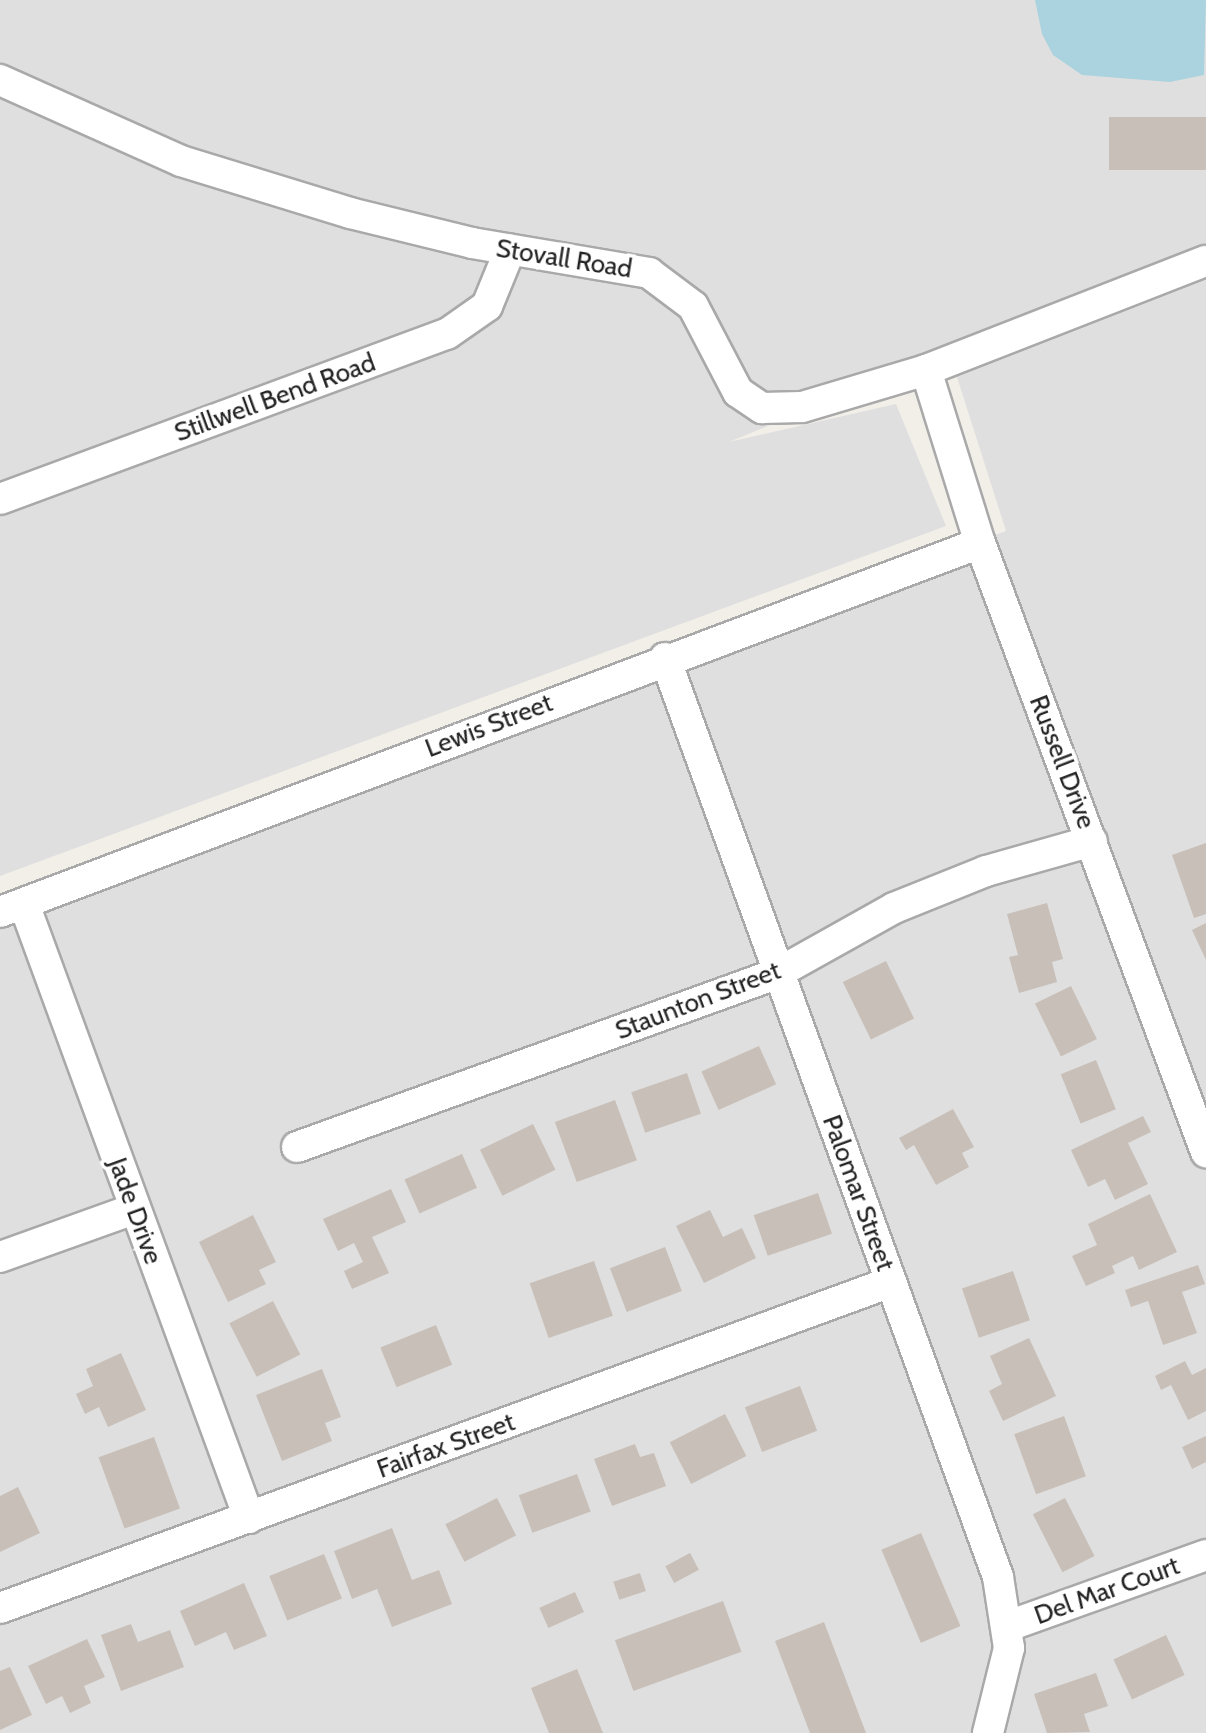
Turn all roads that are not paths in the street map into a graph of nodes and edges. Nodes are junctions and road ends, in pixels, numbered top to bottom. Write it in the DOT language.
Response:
graph roads {
  1 [pos="0,80"];
  2 [pos="510,250"];
  3 [pos="1206,261"];
  4 [pos="926,370"];
  5 [pos="0,499"];
  6 [pos="980,543"];
  7 [pos="665,658"];
  8 [pos="1092,841"];
  9 [pos="12,908"];
  10 [pos="776,974"];
  11 [pos="297,1147"];
  12 [pos="1206,1152"];
  13 [pos="134,1209"];
  14 [pos="0,1257"];
  15 [pos="891,1282"];
  16 [pos="249,1518"];
  17 [pos="1206,1555"];
  18 [pos="0,1608"];
  19 [pos="1008,1626"];
  20 [pos="988,1733"];
  1 -- 2 [label="street, Stovall Road"];
  2 -- 4 [label="street, Stovall Road"];
  2 -- 5 [label="street, Stillwell Bend Road"];
  3 -- 4 [label="street, Stovall Road"];
  4 -- 6 [label="street, Russell Drive"];
  6 -- 7 [label="street, Lewis Street"];
  6 -- 8 [label="street, Russell Drive"];
  7 -- 9 [label="street, Lewis Street"];
  7 -- 10 [label="street, Palomar Street"];
  8 -- 10 [label="street, Staunton Street"];
  8 -- 12 [label="street, Russell Drive"];
  9 -- 13 [label="street, Jade Drive"];
  10 -- 11 [label="street, Staunton Street"];
  10 -- 15 [label="street, Palomar Street"];
  13 -- 14 [label="street"];
  13 -- 16 [label="street, Jade Drive"];
  15 -- 16 [label="street, Fairfax Street"];
  15 -- 19 [label="street, Palomar Street"];
  16 -- 18 [label="street, Fairfax Street"];
  17 -- 19 [label="street, Del Mar Court"];
  19 -- 20 [label="street, Palomar Street"];
}
